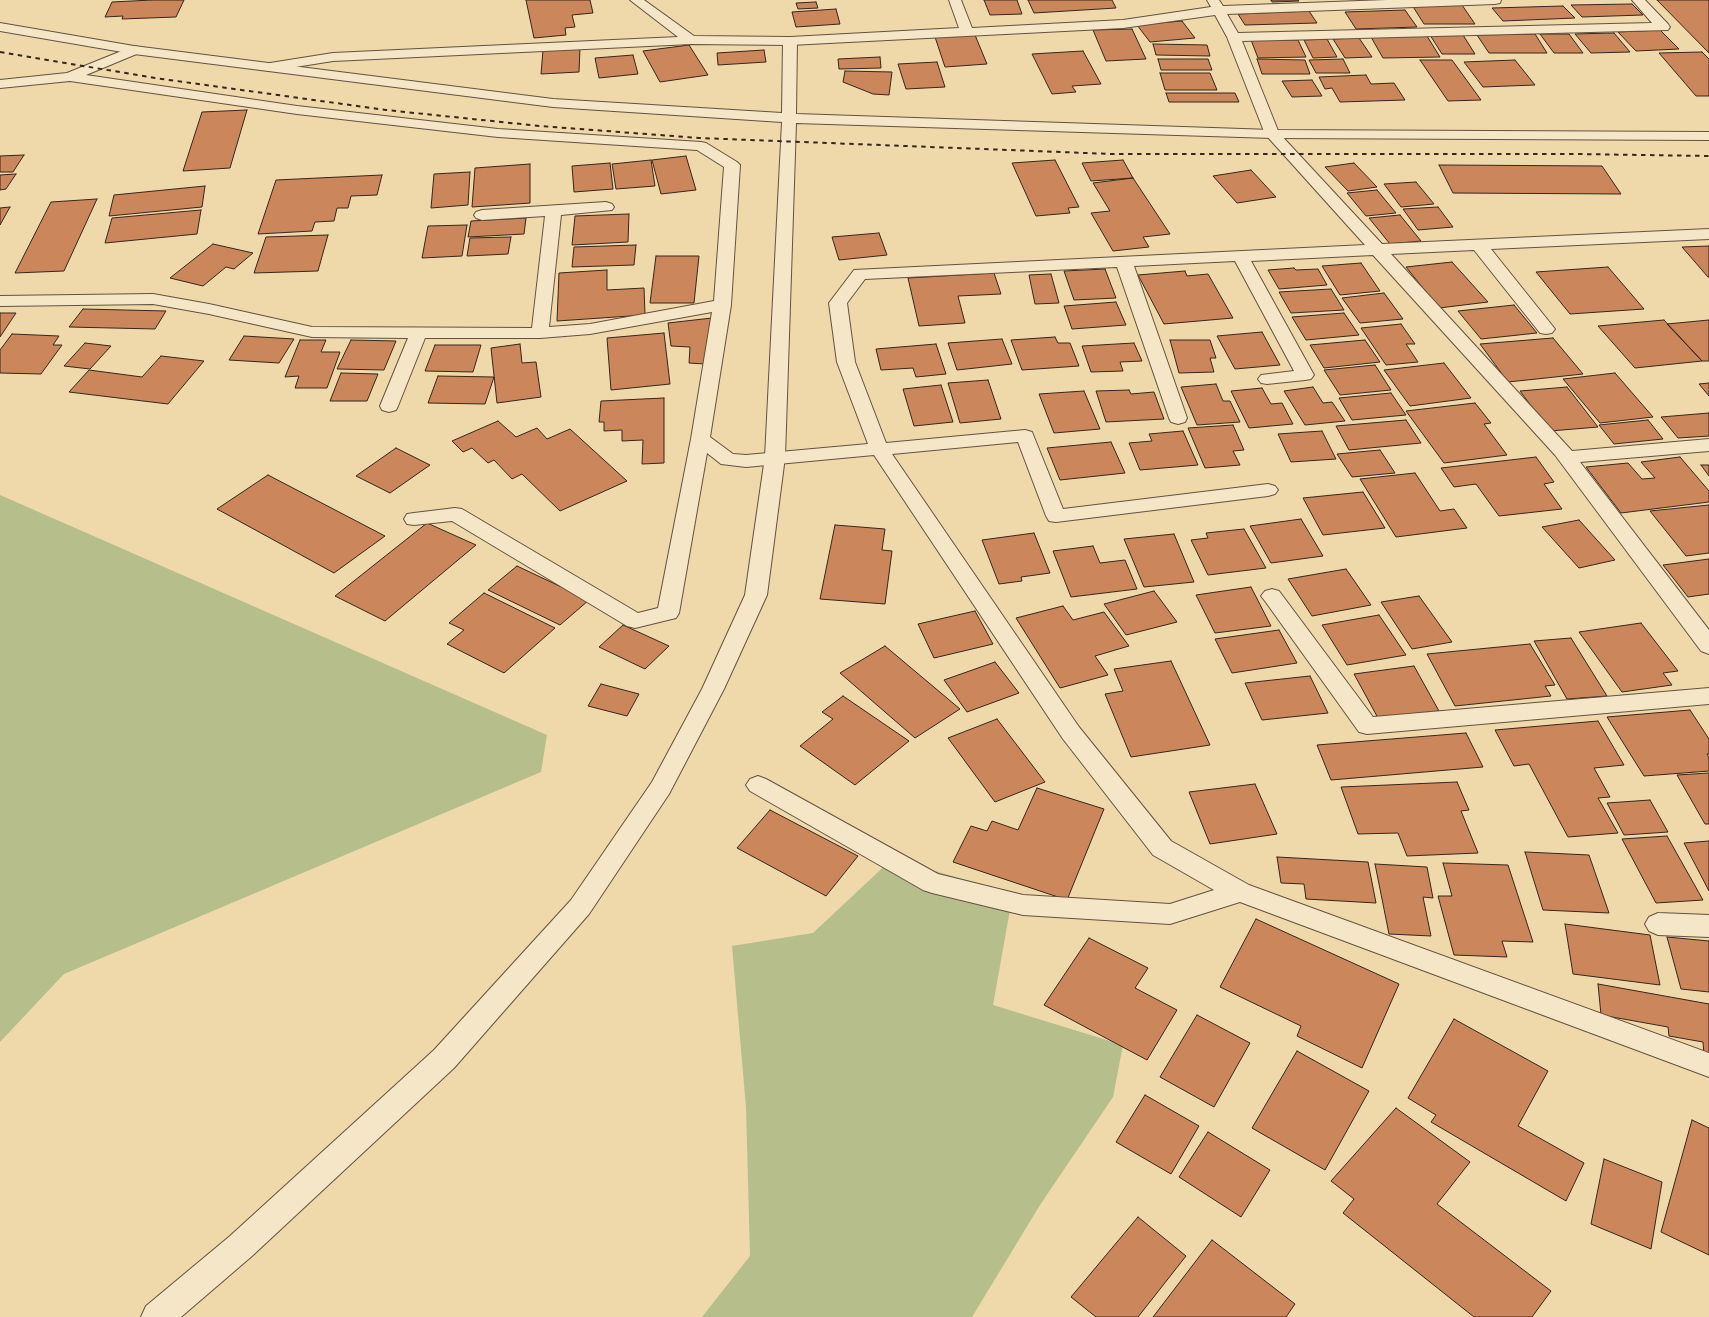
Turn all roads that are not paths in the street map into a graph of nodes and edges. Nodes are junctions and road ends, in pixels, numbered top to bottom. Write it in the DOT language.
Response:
graph roads {
  1 [pos="636,0"];
  2 [pos="955,0"];
  3 [pos="1495,0"];
  4 [pos="1638,0"];
  5 [pos="1216,5"];
  6 [pos="0,27"];
  7 [pos="966,32"];
  8 [pos="1234,37"];
  9 [pos="691,40"];
  10 [pos="790,42"];
  11 [pos="134,50"];
  12 [pos="270,67"];
  13 [pos="70,77"];
  14 [pos="0,84"];
  15 [pos="789,118"];
  16 [pos="1272,134"];
  17 [pos="1709,136"];
  18 [pos="606,207"];
  19 [pos="554,210"];
  20 [pos="482,215"];
  21 [pos="1709,234"];
  22 [pos="1479,245"];
  23 [pos="1378,250"];
  24 [pos="1241,256"];
  25 [pos="1124,262"];
  26 [pos="0,301"];
  27 [pos="722,305"];
  28 [pos="1546,329"];
  29 [pos="420,332"];
  30 [pos="540,333"];
  31 [pos="1267,379"];
  32 [pos="389,406"];
  33 [pos="1178,418"];
  34 [pos="700,439"];
  35 [pos="1709,445"];
  36 [pos="879,449"];
  37 [pos="775,457"];
  38 [pos="1567,457"];
  39 [pos="1268,490"];
  40 [pos="414,519"];
  41 [pos="1272,596"];
  42 [pos="1706,638"];
  43 [pos="1709,696"];
  44 [pos="758,785"];
  45 [pos="1240,892"];
  46 [pos="1658,924"];
  47 [pos="1709,926"];
  48 [pos="1709,1065"];
  49 [pos="156,1317"];
  1 -- 9 [label="street"];
  2 -- 7 [label="street"];
  3 -- 5 [label="street"];
  4 -- 8 [label="street"];
  5 -- 7 [label="street"];
  5 -- 8 [label="street"];
  6 -- 11 [label="street"];
  7 -- 10 [label="street"];
  8 -- 16 [label="street"];
  9 -- 10 [label="street"];
  9 -- 12 [label="street"];
  10 -- 15 [label="street"];
  11 -- 12 [label="street"];
  11 -- 13 [label="street"];
  12 -- 15 [label="street"];
  13 -- 14 [label="street"];
  13 -- 27 [label="street"];
  15 -- 16 [label="street"];
  15 -- 37 [label="street"];
  16 -- 17 [label="street"];
  16 -- 23 [label="street"];
  18 -- 19 [label="street"];
  19 -- 20 [label="street"];
  19 -- 30 [label="street"];
  21 -- 22 [label="street"];
  22 -- 23 [label="street"];
  22 -- 28 [label="street"];
  23 -- 24 [label="street"];
  23 -- 38 [label="street"];
  24 -- 25 [label="street"];
  24 -- 31 [label="street"];
  25 -- 33 [label="street"];
  25 -- 36 [label="street"];
  26 -- 29 [label="street"];
  27 -- 30 [label="street"];
  27 -- 34 [label="street"];
  29 -- 30 [label="street"];
  29 -- 32 [label="street"];
  34 -- 37 [label="street"];
  34 -- 40 [label="street"];
  35 -- 38 [label="street"];
  36 -- 37 [label="street"];
  36 -- 39 [label="street"];
  36 -- 45 [label="street"];
  37 -- 49 [label="street"];
  38 -- 42 [label="street"];
  41 -- 43 [label="street"];
  44 -- 45 [label="street"];
  45 -- 48 [label="street"];
  46 -- 47 [label="street"];
}
